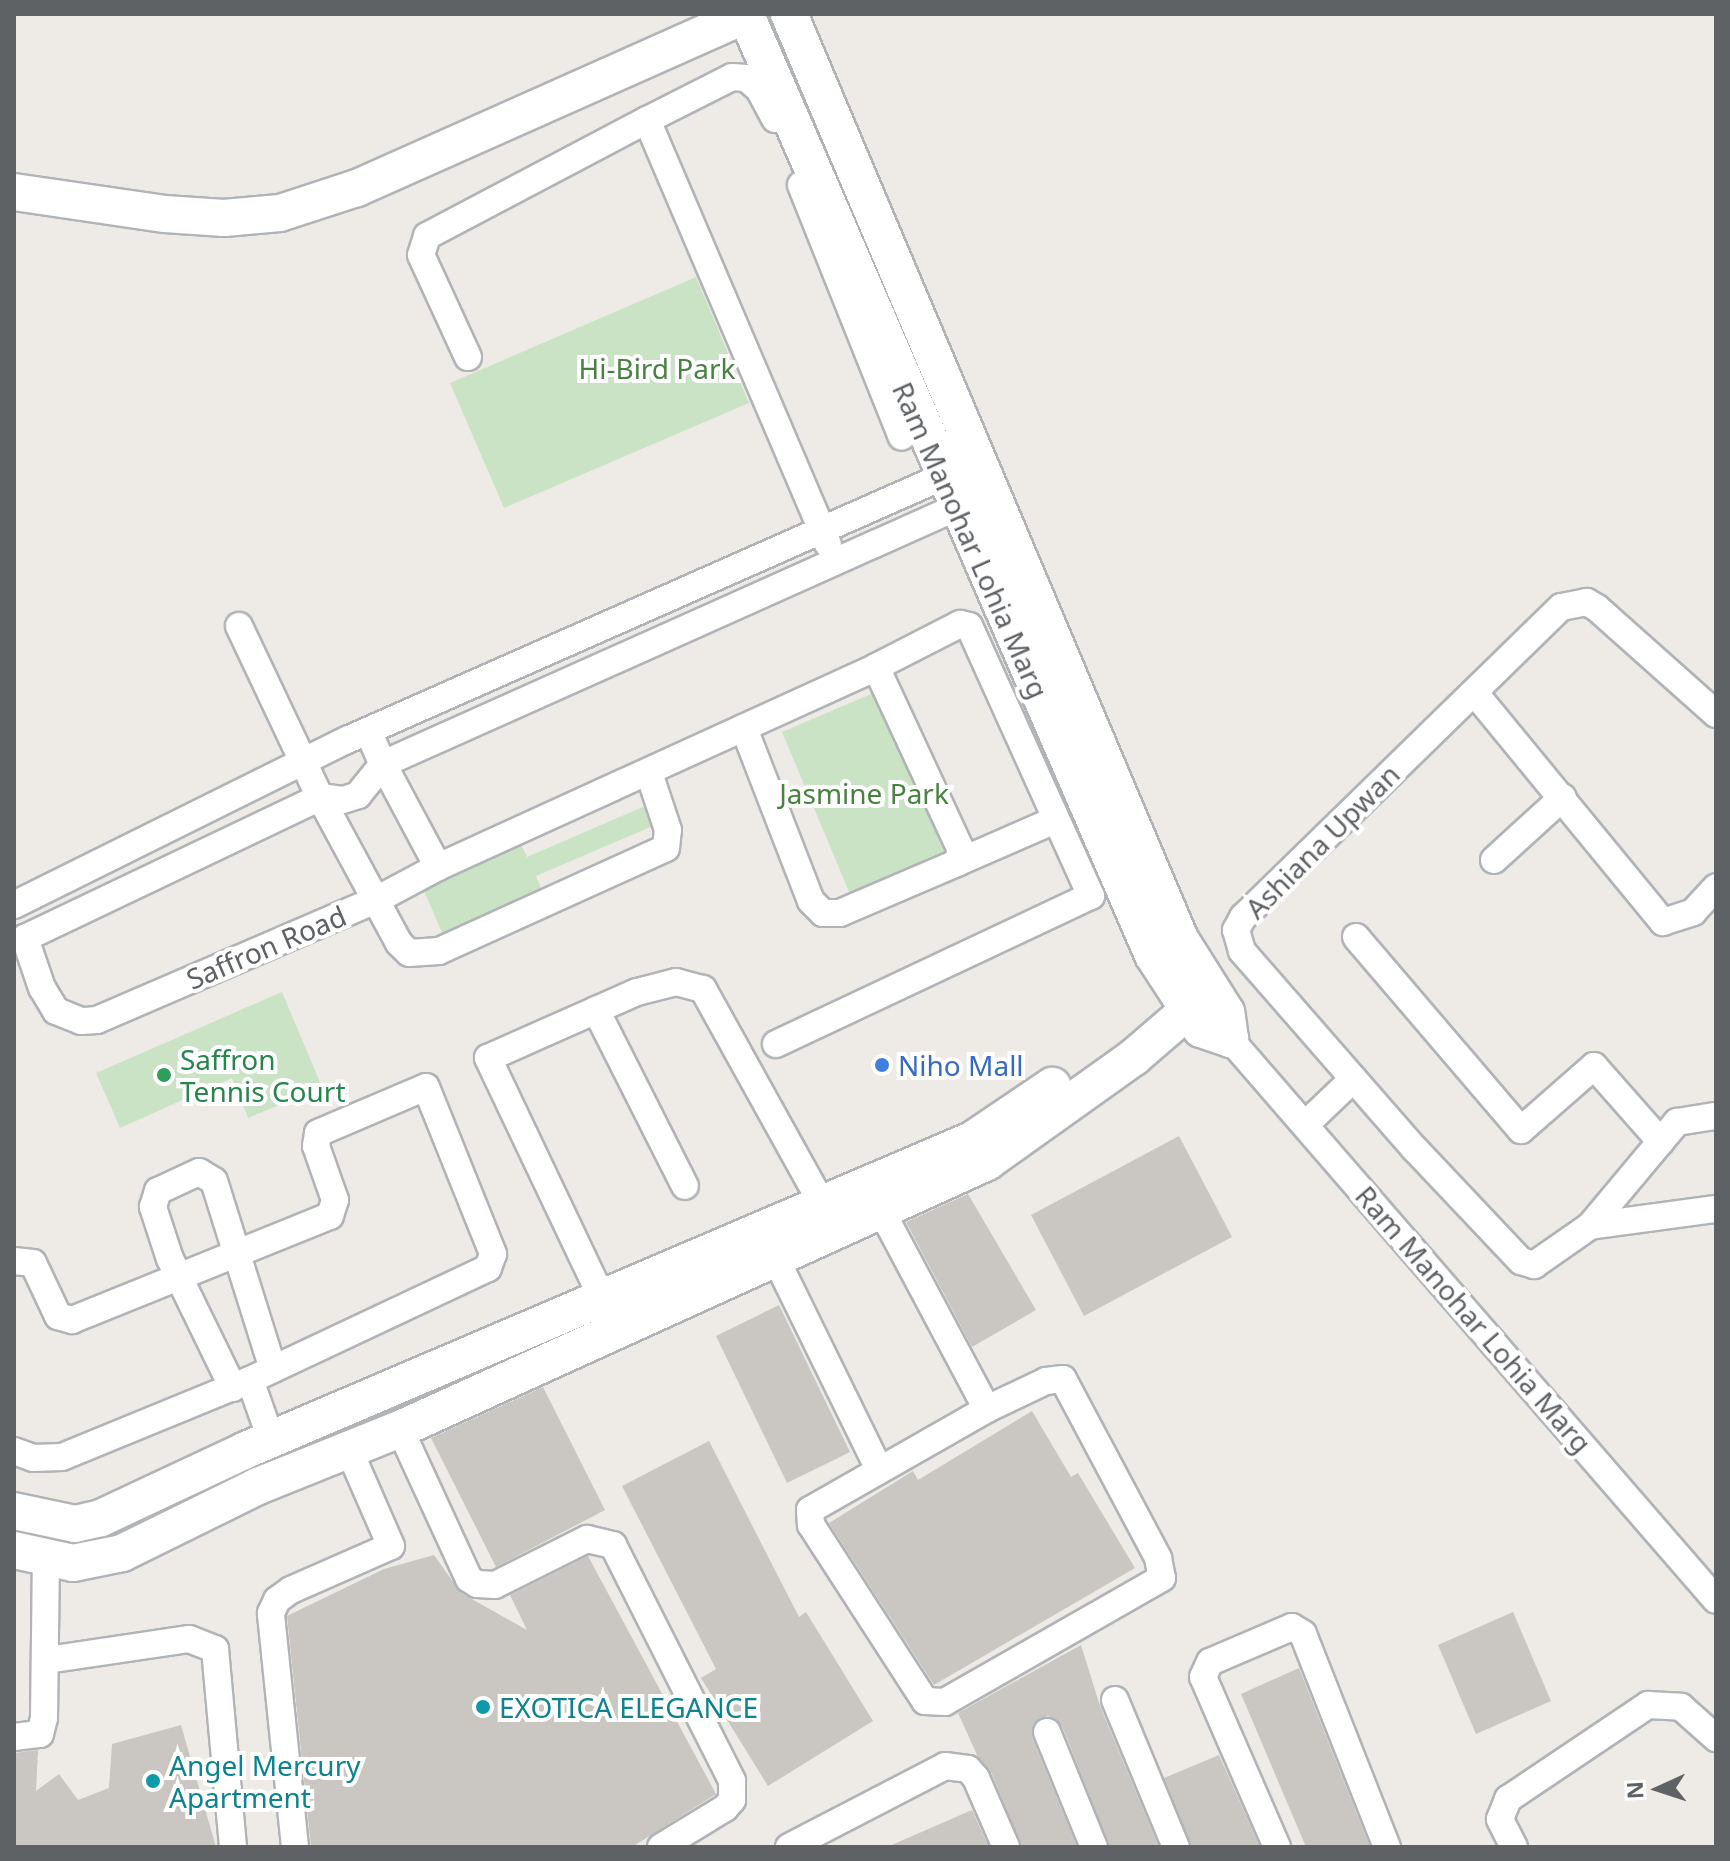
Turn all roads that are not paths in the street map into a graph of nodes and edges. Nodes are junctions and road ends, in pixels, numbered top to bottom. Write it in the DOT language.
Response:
graph roads {
  1 [pos="746,14"];
  2 [pos="789,14"];
  3 [pos="647,120"];
  4 [pos="14,192"];
  5 [pos="468,357"];
  6 [pos="902,437"];
  7 [pos="987,474"];
  8 [pos="950,492"];
  9 [pos="821,529"];
  10 [pos="834,559"];
  11 [pos="678,593"];
  12 [pos="692,625"];
  13 [pos="239,626"];
  14 [pos="876,667"];
  15 [pos="1474,692"];
  16 [pos="1716,714"];
  17 [pos="744,728"];
  18 [pos="368,731"];
  19 [pos="302,762"];
  20 [pos="383,764"];
  21 [pos="649,773"];
  22 [pos="320,797"];
  23 [pos="1563,797"];
  24 [pos="1055,820"];
  25 [pos="1494,860"];
  26 [pos="959,862"];
  27 [pos="438,867"];
  28 [pos="1716,887"];
  29 [pos="378,899"];
  30 [pos="14,905"];
  31 [pos="1356,937"];
  32 [pos="1193,992"];
  33 [pos="596,1010"];
  34 [pos="1230,1039"];
  35 [pos="776,1044"];
  36 [pos="1353,1079"];
  37 [pos="1716,1116"];
  38 [pos="1307,1123"];
  39 [pos="1661,1142"];
  40 [pos="685,1186"];
  41 [pos="822,1204"];
  42 [pos="1716,1209"];
  43 [pos="881,1210"];
  44 [pos="1590,1226"];
  45 [pos="234,1254"];
  46 [pos="775,1257"];
  47 [pos="14,1261"];
  48 [pos="724,1263"];
  49 [pos="182,1276"];
  50 [pos="602,1298"];
  51 [pos="252,1379"];
  52 [pos="362,1401"];
  53 [pos="987,1409"];
  54 [pos="271,1439"];
  55 [pos="376,1439"];
  56 [pos="14,1451"];
  57 [pos="879,1469"];
  58 [pos="14,1511"];
  59 [pos="30,1554"];
  60 [pos="1716,1600"];
  61 [pos="47,1660"];
  62 [pos="1115,1700"];
  63 [pos="1712,1730"];
  64 [pos="1047,1732"];
  65 [pos="14,1737"];
  66 [pos="821,1839"];
  67 [pos="233,1847"];
  68 [pos="295,1847"];
  69 [pos="661,1847"];
  70 [pos="789,1847"];
  71 [pos="1006,1847"];
  72 [pos="1094,1847"];
  73 [pos="1176,1847"];
  74 [pos="1277,1847"];
  75 [pos="1387,1847"];
  76 [pos="1514,1847"];
  1 -- 4 [label="street"];
  1 -- 8 [label="street, Ram Manohar Lohia Marg"];
  2 -- 7 [label="street, Ram Manohar Lohia Marg"];
  3 -- 5 [label="street"];
  3 -- 6 [label="street"];
  3 -- 9 [label="street"];
  7 -- 8 [label="street"];
  7 -- 32 [label="street, Ram Manohar Lohia Marg"];
  8 -- 9 [label="street"];
  8 -- 10 [label="street"];
  8 -- 32 [label="street, Ram Manohar Lohia Marg"];
  9 -- 10 [label="street"];
  9 -- 11 [label="street"];
  10 -- 12 [label="street"];
  11 -- 12 [label="street"];
  11 -- 18 [label="street"];
  12 -- 20 [label="street"];
  13 -- 19 [label="street"];
  14 -- 17 [label="street, Saffron Road"];
  14 -- 24 [label="street, Saffron Road"];
  14 -- 26 [label="street"];
  15 -- 16 [label="street, Ashiana Upwan"];
  15 -- 23 [label="street"];
  15 -- 36 [label="street, Ashiana Upwan"];
  17 -- 21 [label="street, Saffron Road"];
  17 -- 26 [label="street"];
  18 -- 19 [label="street"];
  18 -- 20 [label="street"];
  19 -- 22 [label="street"];
  19 -- 30 [label="street"];
  20 -- 22 [label="street"];
  20 -- 27 [label="street"];
  21 -- 27 [label="street, Saffron Road"];
  21 -- 29 [label="street"];
  22 -- 29 [label="street"];
  22 -- 29 [label="street, Saffron Road"];
  23 -- 25 [label="street"];
  23 -- 28 [label="street"];
  24 -- 26 [label="street"];
  24 -- 35 [label="street"];
  27 -- 29 [label="street, Saffron Road"];
  31 -- 39 [label="street"];
  32 -- 34 [label="street, Ram Manohar Lohia Marg"];
  32 -- 41 [label="street"];
  32 -- 43 [label="street"];
  33 -- 40 [label="street"];
  33 -- 41 [label="street"];
  33 -- 50 [label="street"];
  34 -- 38 [label="street, Ram Manohar Lohia Marg"];
  36 -- 38 [label="street"];
  36 -- 44 [label="street, Ashiana Upwan"];
  37 -- 39 [label="street"];
  38 -- 60 [label="street, Ram Manohar Lohia Marg"];
  39 -- 44 [label="street"];
  41 -- 48 [label="street"];
  42 -- 44 [label="street, Ashiana Upwan"];
  43 -- 46 [label="street"];
  43 -- 53 [label="street"];
  45 -- 49 [label="street"];
  45 -- 49 [label="street"];
  45 -- 51 [label="street"];
  45 -- 51 [label="street"];
  46 -- 48 [label="street"];
  46 -- 57 [label="street"];
  47 -- 49 [label="street"];
  48 -- 50 [label="street"];
  48 -- 55 [label="street"];
  49 -- 51 [label="street"];
  50 -- 52 [label="street"];
  51 -- 54 [label="street"];
  51 -- 56 [label="street"];
  52 -- 54 [label="street"];
  52 -- 55 [label="street"];
  53 -- 57 [label="street"];
  53 -- 57 [label="street"];
  54 -- 58 [label="street"];
  55 -- 59 [label="street"];
  55 -- 68 [label="street"];
  55 -- 69 [label="street"];
  59 -- 61 [label="street"];
  61 -- 65 [label="street"];
  61 -- 67 [label="street"];
  62 -- 73 [label="street"];
  63 -- 76 [label="street"];
  64 -- 72 [label="street"];
  66 -- 70 [label="street"];
  66 -- 71 [label="street"];
  74 -- 75 [label="street"];
}
